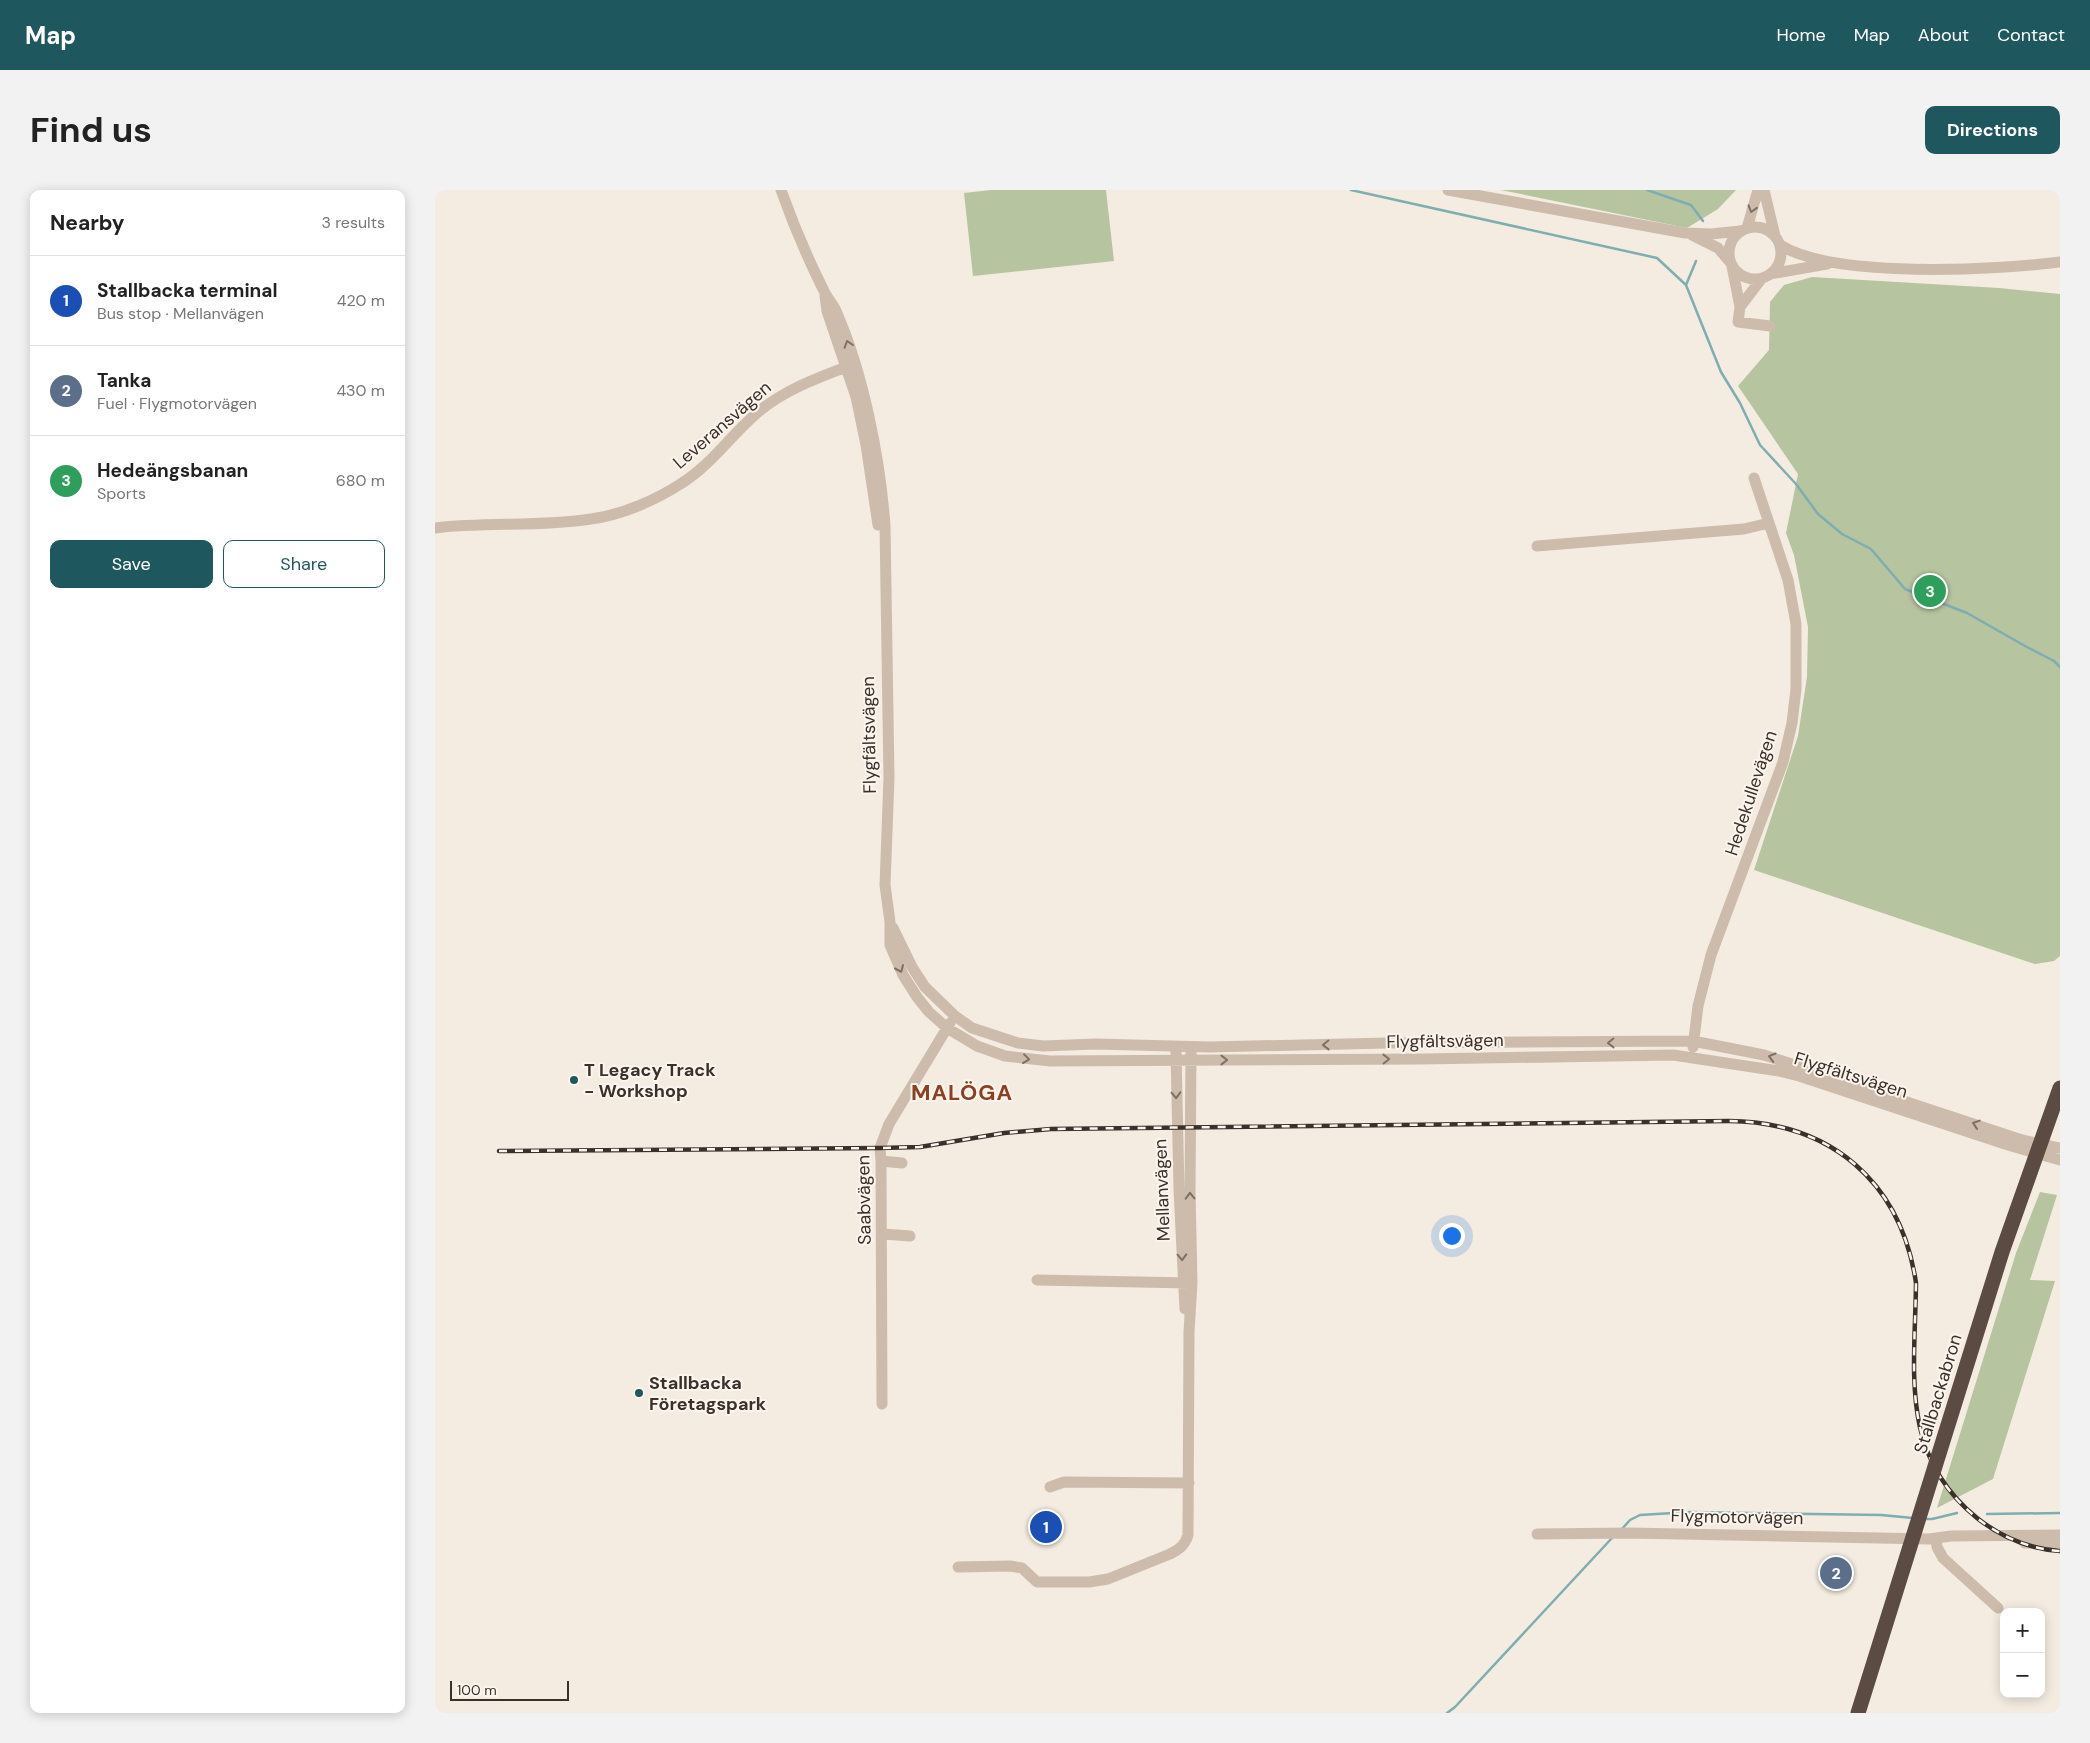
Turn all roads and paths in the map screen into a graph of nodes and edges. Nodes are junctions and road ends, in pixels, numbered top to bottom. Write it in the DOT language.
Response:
graph roads {
  1 [pos="781,190"];
  2 [pos="1448,190"];
  3 [pos="1758,190"];
  4 [pos="1764,190"];
  5 [pos="1744,230"];
  6 [pos="1685,233"];
  7 [pos="1778,241"];
  8 [pos="2060,262"];
  9 [pos="1836,263"];
  10 [pos="1731,264"];
  11 [pos="1766,276"];
  12 [pos="1740,307"];
  13 [pos="1770,326"];
  14 [pos="850,365"];
  15 [pos="1754,478"];
  16 [pos="1769,523"];
  17 [pos="435,528"];
  18 [pos="1537,546"];
  19 [pos="890,922"];
  20 [pos="955,1016"];
  21 [pos="947,1028"];
  22 [pos="1693,1042"];
  23 [pos="1177,1046"];
  24 [pos="1191,1047"];
  25 [pos="1693,1057"];
  26 [pos="1176,1059"];
  27 [pos="1190,1060"];
  28 [pos="2060,1088"];
  29 [pos="2060,1148"];
  30 [pos="2060,1160"];
  31 [pos="881,1161"];
  32 [pos="901,1163"];
  33 [pos="883,1234"];
  34 [pos="910,1236"];
  35 [pos="1037,1280"];
  36 [pos="1187,1283"];
  37 [pos="882,1404"];
  38 [pos="1189,1483"];
  39 [pos="1050,1487"];
  40 [pos="1537,1534"];
  41 [pos="2060,1535"];
  42 [pos="1936,1538"];
  43 [pos="2060,1543"];
  44 [pos="958,1567"];
  45 [pos="1998,1608"];
  46 [pos="1858,1713"];
  1 -- 14 [label="street, Flygfältsvägen"];
  2 -- 6 [label="street"];
  3 -- 5 [label="street, one-way"];
  4 -- 7 [label="street"];
  5 -- 6 [label="street"];
  5 -- 7 [label="street"];
  5 -- 10 [label="street"];
  6 -- 10 [label="street"];
  7 -- 9 [label="street"];
  7 -- 11 [label="street"];
  8 -- 9 [label="street"];
  9 -- 11 [label="street"];
  10 -- 11 [label="street"];
  10 -- 12 [label="street"];
  11 -- 12 [label="street"];
  12 -- 13 [label="street"];
  14 -- 17 [label="street, Leveransvägen"];
  14 -- 19 [label="street, Flygfältsvägen"];
  15 -- 16 [label="street, Hedekullevägen"];
  16 -- 18 [label="street"];
  16 -- 22 [label="street, Hedekullevägen"];
  19 -- 20 [label="street, Flygfältsvägen"];
  19 -- 21 [label="street, Flygfältsvägen, one-way"];
  20 -- 21 [label="street, Saabvägen"];
  20 -- 23 [label="street, Flygfältsvägen"];
  21 -- 26 [label="street, Flygfältsvägen, one-way"];
  21 -- 31 [label="street, Saabvägen"];
  22 -- 24 [label="street, Flygfältsvägen, one-way"];
  22 -- 25 [label="street, Hedekullevägen"];
  29 -- 22 [label="street, Flygfältsvägen, one-way"];
  23 -- 24 [label="street, Flygfältsvägen"];
  23 -- 26 [label="street, Mellanvägen"];
  24 -- 27 [label="street, Mellanvägen"];
  27 -- 25 [label="street, Flygfältsvägen, one-way"];
  25 -- 30 [label="street, Flygfältsvägen"];
  26 -- 27 [label="street, Flygfältsvägen"];
  26 -- 36 [label="street, Mellanvägen, one-way"];
  36 -- 27 [label="street, Mellanvägen, one-way"];
  28 -- 46 [label="highway, Stallbackabron, bridge"];
  31 -- 32 [label="street"];
  31 -- 33 [label="street, Saabvägen"];
  33 -- 34 [label="street"];
  33 -- 37 [label="street, Saabvägen"];
  35 -- 36 [label="street"];
  36 -- 38 [label="street, Mellanvägen"];
  38 -- 39 [label="street"];
  38 -- 44 [label="street, Mellanvägen"];
  40 -- 42 [label="street, Flygmotorvägen"];
  41 -- 42 [label="street, Flygmotorvägen"];
  42 -- 43 [label="street, Flygmotorvägen"];
  42 -- 45 [label="street"];
}
